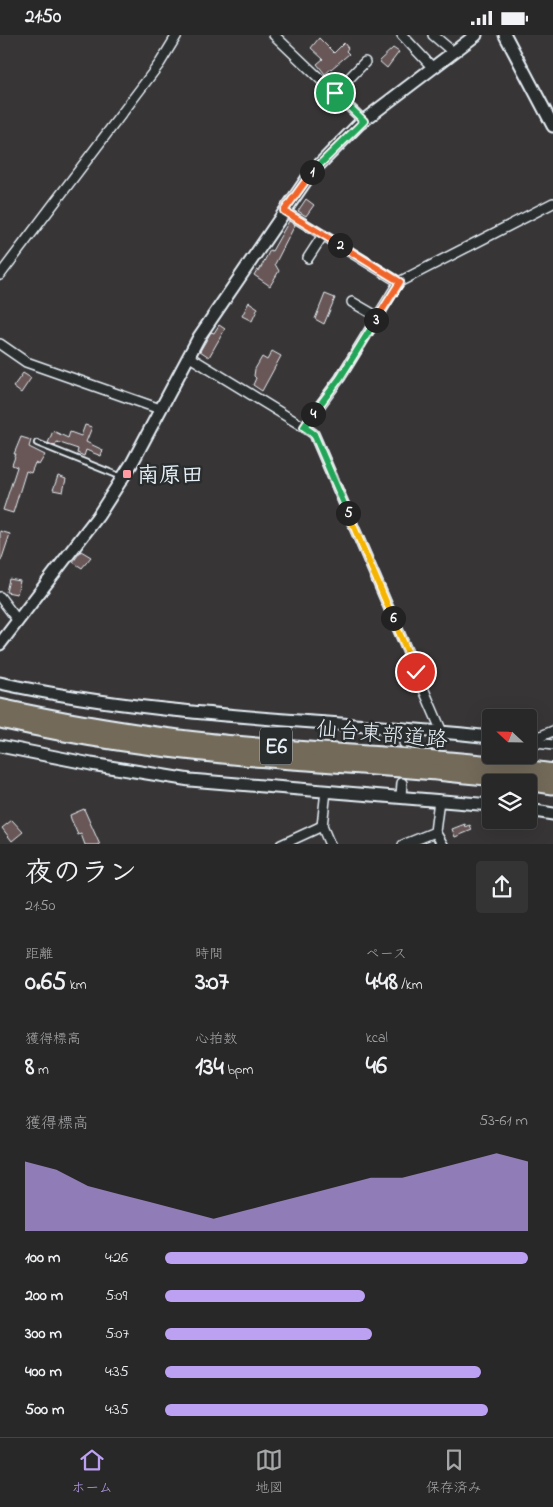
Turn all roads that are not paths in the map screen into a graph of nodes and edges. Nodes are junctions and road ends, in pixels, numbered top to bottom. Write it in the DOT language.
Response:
graph roads {
  1 [pos="177,35"];
  2 [pos="274,35"];
  3 [pos="402,35"];
  4 [pos="433,35"];
  5 [pos="475,35"];
  6 [pos="505,35"];
  7 [pos="453,52"];
  8 [pos="366,62"];
  9 [pos="433,68"];
  10 [pos="335,93"];
  11 [pos="364,121"];
  12 [pos="553,126"];
  13 [pos="553,203"];
  14 [pos="284,211"];
  15 [pos="323,235"];
  16 [pos="308,258"];
  17 [pos="0,275"];
  18 [pos="400,282"];
  19 [pos="352,302"];
  20 [pos="378,317"];
  21 [pos="0,344"];
  22 [pos="188,357"];
  23 [pos="160,409"];
  24 [pos="304,427"];
  25 [pos="37,443"];
  26 [pos="123,478"];
  27 [pos="0,597"];
  28 [pos="18,621"];
  29 [pos="0,644"];
  30 [pos="0,683"];
  31 [pos="0,707"];
  32 [pos="0,720"];
  33 [pos="405,729"];
  34 [pos="553,731"];
  35 [pos="442,732"];
  36 [pos="482,736"];
  37 [pos="538,737"];
  38 [pos="538,742"];
  39 [pos="404,743"];
  40 [pos="553,745"];
  41 [pos="0,746"];
  42 [pos="553,772"];
  43 [pos="402,783"];
  44 [pos="553,786"];
  45 [pos="326,791"];
  46 [pos="401,796"];
  47 [pos="438,800"];
  48 [pos="482,804"];
  49 [pos="537,811"];
  50 [pos="553,814"];
  51 [pos="322,826"];
  52 [pos="435,832"];
  53 [pos="282,844"];
  54 [pos="330,844"];
  55 [pos="405,844"];
  56 [pos="442,844"];
  1 -- 17 [label="street"];
  2 -- 10 [label="street"];
  3 -- 9 [label="street"];
  4 -- 7 [label="street"];
  5 -- 7 [label="street"];
  6 -- 12 [label="street"];
  7 -- 9 [label="street"];
  8 -- 10 [label="street"];
  9 -- 11 [label="street"];
  10 -- 11 [label="street"];
  11 -- 14 [label="street"];
  13 -- 18 [label="street"];
  14 -- 15 [label="street"];
  14 -- 22 [label="street"];
  15 -- 16 [label="street"];
  15 -- 18 [label="street"];
  18 -- 20 [label="street"];
  19 -- 20 [label="street"];
  20 -- 24 [label="street"];
  21 -- 23 [label="street"];
  22 -- 23 [label="street"];
  22 -- 24 [label="street"];
  23 -- 26 [label="street"];
  24 -- 35 [label="street"];
  25 -- 26 [label="lane"];
  26 -- 28 [label="street"];
  27 -- 28 [label="street"];
  28 -- 29 [label="street"];
  30 -- 33 [label="street"];
  31 -- 42 [label="highway, 仙台東部道路 / E6"];
  32 -- 44 [label="highway, 仙台東部道路 / E6"];
  33 -- 35 [label="street"];
  33 -- 39 [label="street"];
  34 -- 37 [label="street"];
  35 -- 36 [label="street"];
  38 -- 40 [label="street"];
  41 -- 45 [label="street"];
  43 -- 46 [label="street"];
  45 -- 46 [label="street"];
  45 -- 51 [label="street"];
  46 -- 47 [label="street"];
  47 -- 48 [label="street"];
  47 -- 52 [label="street"];
  49 -- 50 [label="street"];
  51 -- 53 [label="street"];
  51 -- 54 [label="street"];
  52 -- 55 [label="street"];
  52 -- 56 [label="street"];
}
